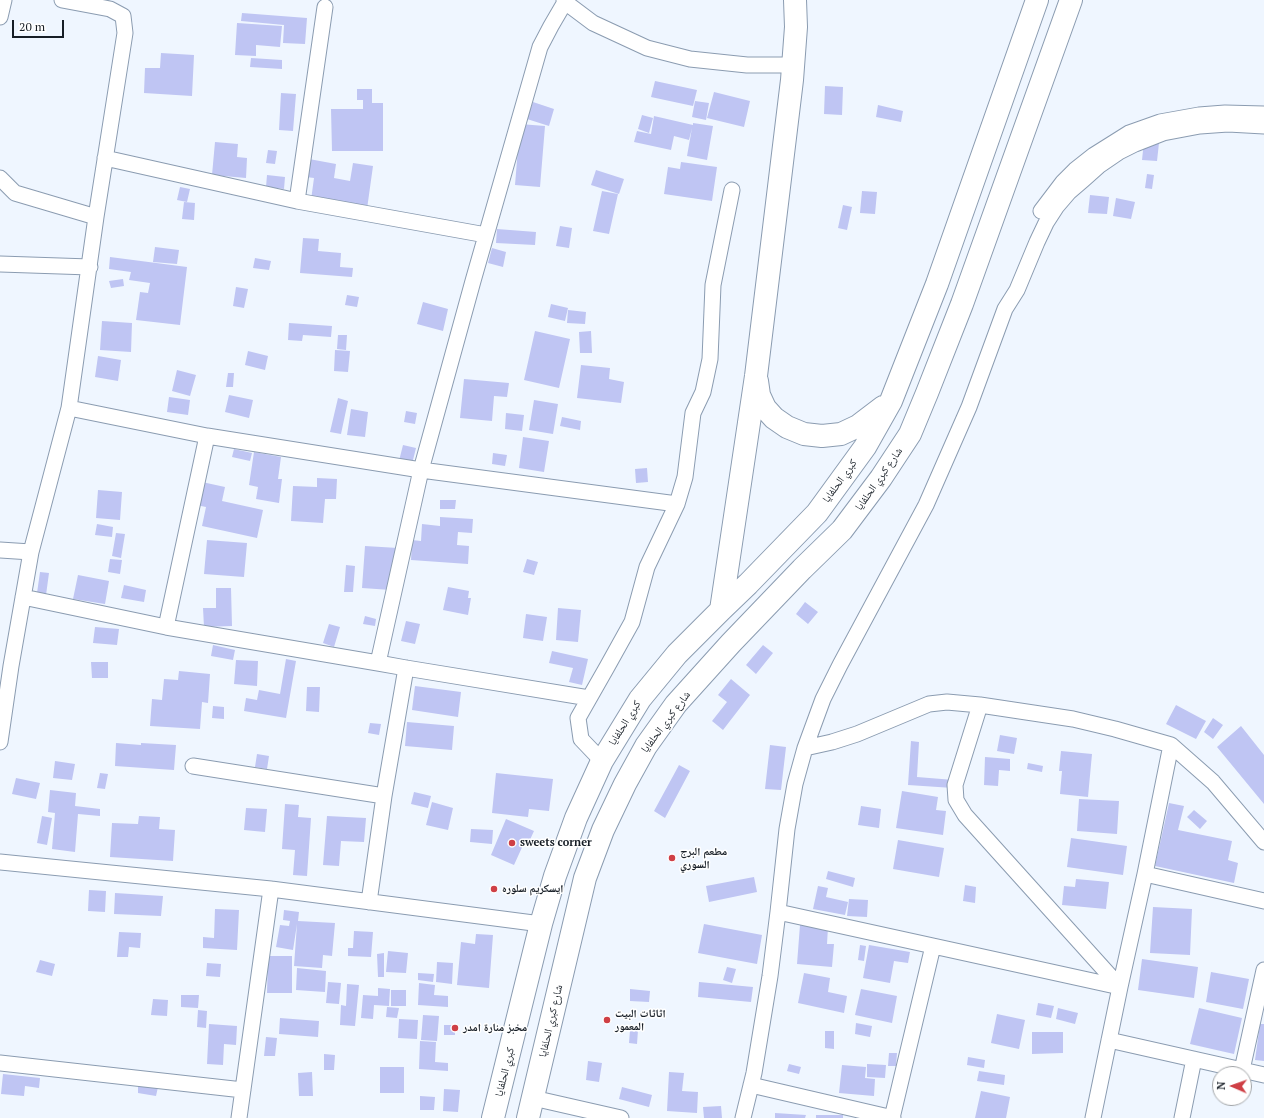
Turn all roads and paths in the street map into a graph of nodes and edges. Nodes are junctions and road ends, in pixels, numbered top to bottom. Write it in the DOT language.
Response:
graph roads {
  1 [pos="4,0"];
  2 [pos="62,0"];
  3 [pos="795,0"];
  4 [pos="1037,0"];
  5 [pos="1071,0"];
  6 [pos="565,1"];
  7 [pos="325,8"];
  8 [pos="0,17"];
  9 [pos="793,64"];
  10 [pos="1264,114"];
  11 [pos="1264,126"];
  12 [pos="105,158"];
  13 [pos="0,178"];
  14 [pos="732,190"];
  15 [pos="297,201"];
  16 [pos="96,217"];
  17 [pos="486,235"];
  18 [pos="0,264"];
  19 [pos="90,267"];
  20 [pos="1005,309"];
  21 [pos="756,376"];
  22 [pos="891,402"];
  23 [pos="69,408"];
  24 [pos="207,436"];
  25 [pos="421,470"];
  26 [pos="677,504"];
  27 [pos="0,550"];
  28 [pos="31,552"];
  29 [pos="23,597"];
  30 [pos="721,610"];
  31 [pos="166,627"];
  32 [pos="378,663"];
  33 [pos="5,666"];
  34 [pos="406,668"];
  35 [pos="589,698"];
  36 [pos="980,706"];
  37 [pos="0,742"];
  38 [pos="1170,745"];
  39 [pos="805,748"];
  40 [pos="602,761"];
  41 [pos="193,766"];
  42 [pos="384,796"];
  43 [pos="1264,842"];
  44 [pos="0,862"];
  45 [pos="1145,874"];
  46 [pos="271,889"];
  47 [pos="1264,901"];
  48 [pos="369,902"];
  49 [pos="778,912"];
  50 [pos="541,924"];
  51 [pos="933,946"];
  52 [pos="1264,970"];
  53 [pos="1120,987"];
  54 [pos="1109,1040"];
  55 [pos="1194,1059"];
  56 [pos="0,1063"];
  57 [pos="1225,1066"];
  58 [pos="1243,1066"];
  59 [pos="1252,1072"];
  60 [pos="1264,1075"];
  61 [pos="751,1085"];
  62 [pos="243,1090"];
  63 [pos="530,1108"];
  64 [pos="872,1116"];
  65 [pos="240,1118"];
  66 [pos="494,1118"];
  67 [pos="621,1118"];
  68 [pos="744,1118"];
  69 [pos="893,1118"];
  70 [pos="1093,1118"];
  71 [pos="1182,1118"];
  1 -- 8 [label="street"];
  2 -- 12 [label="street"];
  3 -- 9 [label="main road"];
  4 -- 22 [label="main road, كبري الحلفايا"];
  5 -- 63 [label="main road, شارع كبري الحلفايا"];
  6 -- 9 [label="street"];
  6 -- 17 [label="street"];
  7 -- 15 [label="street"];
  9 -- 21 [label="main road"];
  10 -- 20 [label="street"];
  11 -- 20 [label="street"];
  12 -- 15 [label="street"];
  12 -- 16 [label="street"];
  13 -- 16 [label="street"];
  14 -- 26 [label="street"];
  15 -- 17 [label="street"];
  16 -- 19 [label="street"];
  17 -- 25 [label="street"];
  18 -- 19 [label="street"];
  19 -- 23 [label="street"];
  20 -- 39 [label="street"];
  21 -- 22 [label="main road"];
  21 -- 30 [label="main road"];
  22 -- 30 [label="main road, كبري الحلفايا"];
  23 -- 24 [label="street"];
  23 -- 28 [label="street"];
  24 -- 25 [label="street"];
  24 -- 31 [label="street"];
  25 -- 26 [label="street"];
  25 -- 32 [label="street"];
  26 -- 35 [label="street"];
  27 -- 28 [label="street"];
  28 -- 29 [label="street"];
  29 -- 31 [label="street"];
  29 -- 33 [label="street"];
  30 -- 40 [label="main road, كبري الحلفايا"];
  31 -- 32 [label="street"];
  32 -- 34 [label="street"];
  33 -- 37 [label="street"];
  34 -- 35 [label="street"];
  34 -- 42 [label="street"];
  35 -- 40 [label="street"];
  36 -- 38 [label="street"];
  36 -- 39 [label="street"];
  36 -- 53 [label="street"];
  38 -- 43 [label="street"];
  38 -- 45 [label="street"];
  39 -- 49 [label="street"];
  40 -- 50 [label="main road, كبري الحلفايا"];
  41 -- 42 [label="street"];
  42 -- 48 [label="street"];
  44 -- 46 [label="street"];
  45 -- 47 [label="street"];
  45 -- 53 [label="street"];
  46 -- 48 [label="street"];
  46 -- 62 [label="street"];
  48 -- 50 [label="street"];
  49 -- 51 [label="street"];
  49 -- 61 [label="street"];
  50 -- 66 [label="main road, كبري الحلفايا"];
  51 -- 53 [label="street"];
  51 -- 69 [label="street"];
  52 -- 58 [label="street"];
  53 -- 54 [label="street"];
  54 -- 55 [label="street"];
  54 -- 70 [label="street"];
  55 -- 57 [label="street"];
  55 -- 71 [label="street"];
  56 -- 62 [label="street"];
  59 -- 60 [label="street"];
  61 -- 64 [label="street"];
  61 -- 68 [label="street"];
  62 -- 65 [label="street"];
  63 -- 67 [label="street"];
  64 -- 69 [label="street"];
}
